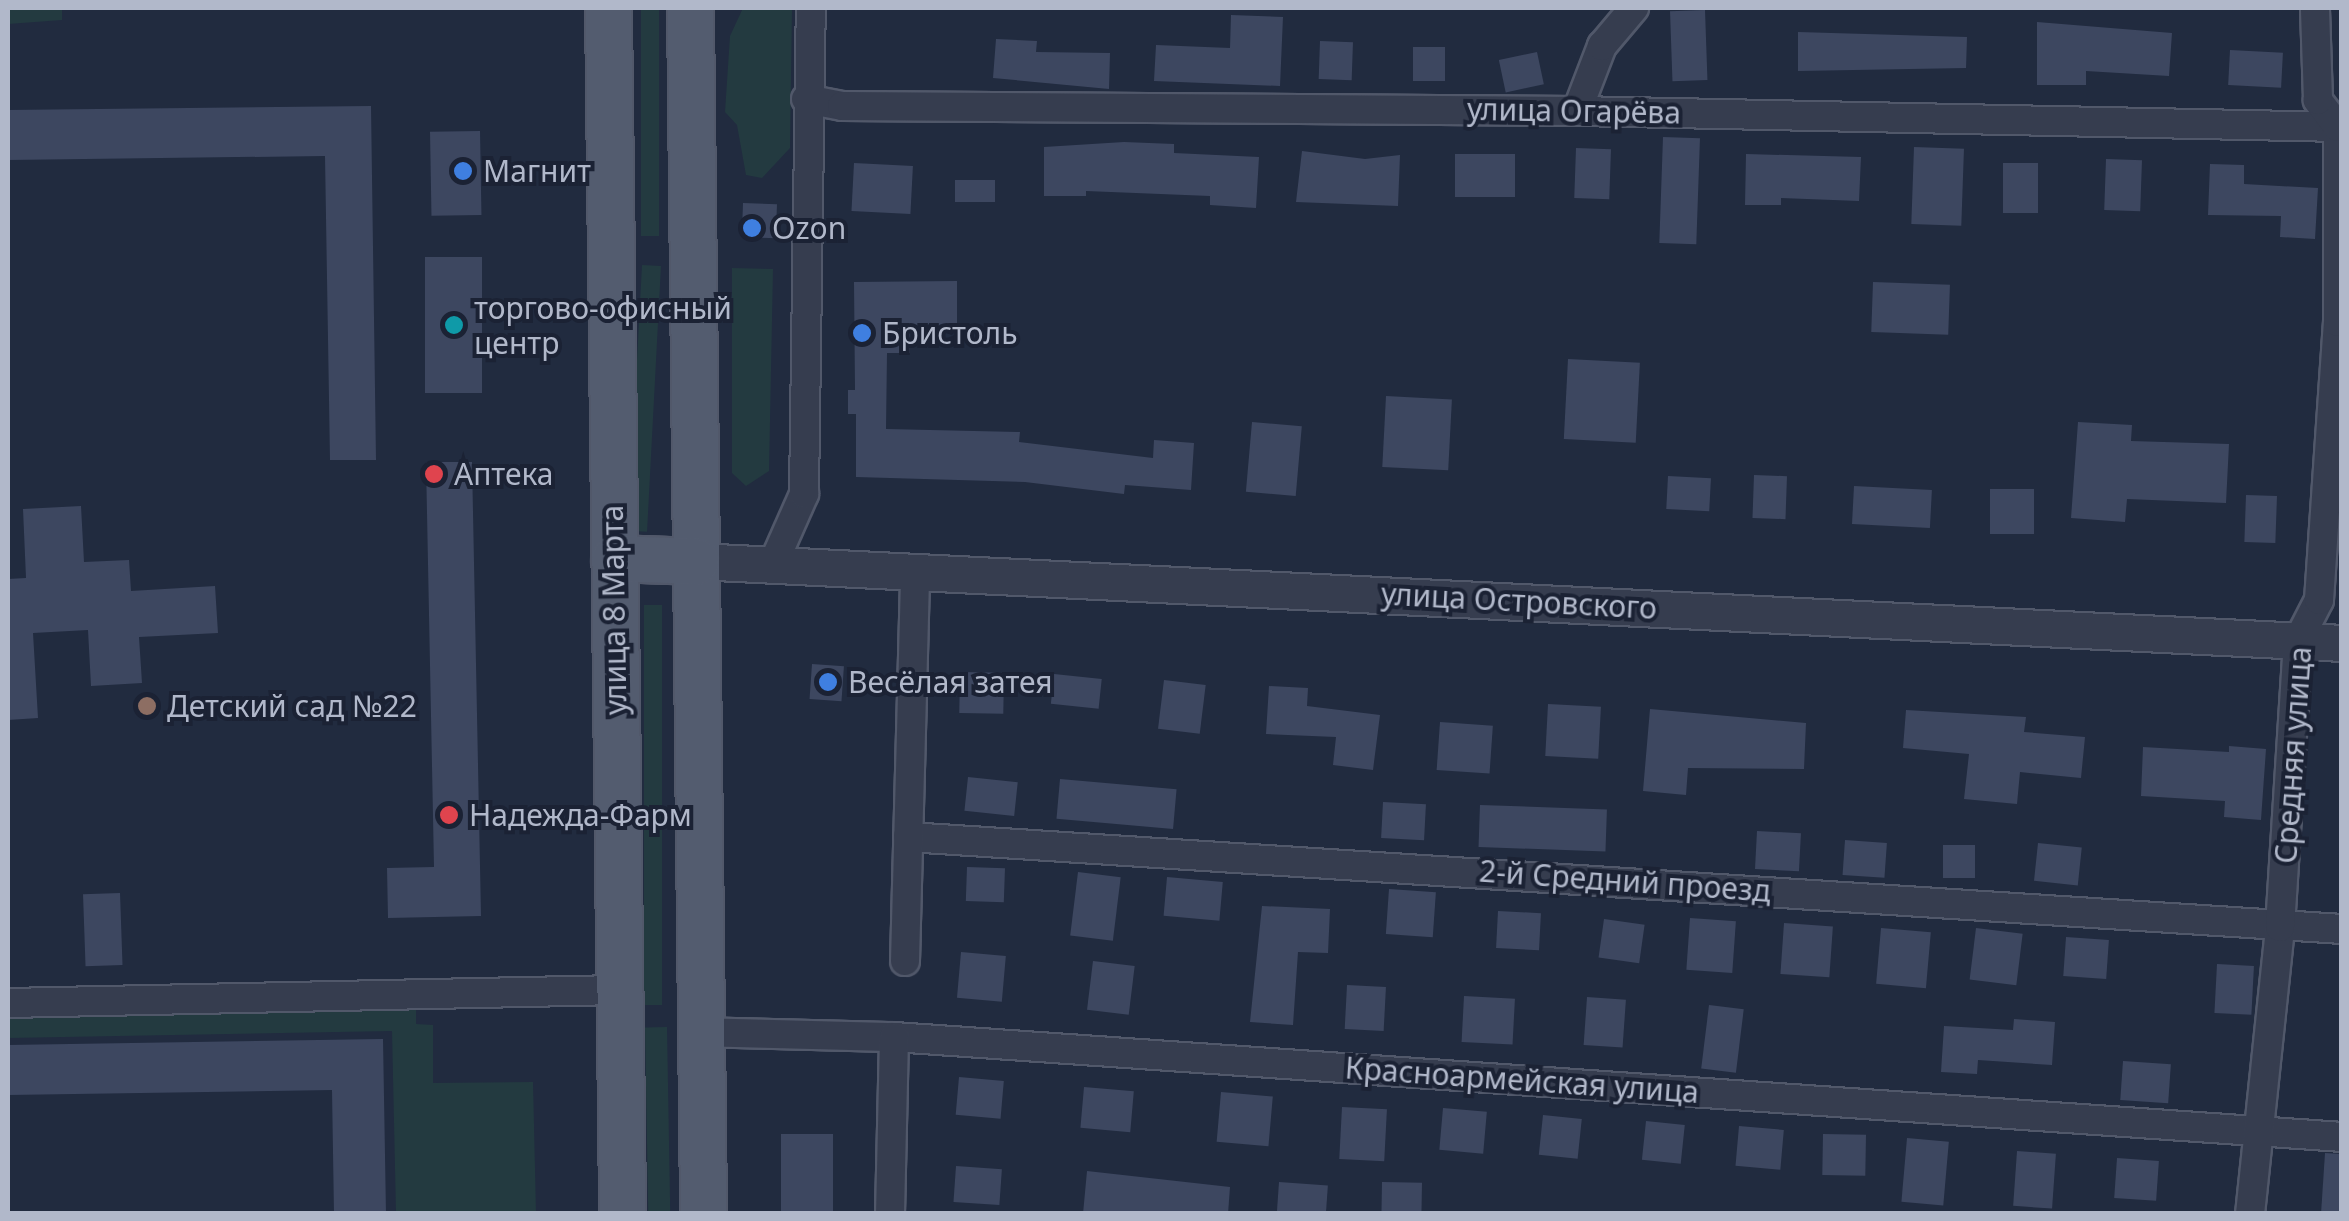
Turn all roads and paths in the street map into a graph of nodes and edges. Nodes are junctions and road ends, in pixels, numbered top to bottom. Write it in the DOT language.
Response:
graph roads {
  1 [pos="608,8"];
  2 [pos="690,8"];
  3 [pos="716,8"];
  4 [pos="811,8"];
  5 [pos="1634,8"];
  6 [pos="2315,8"];
  7 [pos="691,56"];
  8 [pos="806,100"];
  9 [pos="1577,111"];
  10 [pos="2340,127"];
  11 [pos="2340,322"];
  12 [pos="614,558"];
  13 [pos="696,561"];
  14 [pos="773,564"];
  15 [pos="916,570"];
  16 [pos="2298,641"];
  17 [pos="2342,643"];
  18 [pos="908,837"];
  19 [pos="2280,927"];
  20 [pos="2342,929"];
  21 [pos="905,960"];
  22 [pos="619,990"];
  23 [pos="8,1003"];
  24 [pos="701,1032"];
  25 [pos="894,1037"];
  26 [pos="2258,1131"];
  27 [pos="2342,1136"];
  28 [pos="622,1214"];
  29 [pos="703,1214"];
  30 [pos="890,1214"];
  31 [pos="2250,1214"];
  1 -- 12 [label="main road, улица 8 Марта"];
  2 -- 7 [label="main road"];
  3 -- 7 [label="main road"];
  4 -- 8 [label="street"];
  5 -- 9 [label="street"];
  6 -- 10 [label="street, Средняя улица"];
  7 -- 13 [label="main road"];
  8 -- 9 [label="street, улица Огарёва"];
  8 -- 14 [label="street"];
  9 -- 10 [label="street, улица Огарёва"];
  10 -- 11 [label="street, Средняя улица"];
  11 -- 16 [label="street, Средняя улица"];
  12 -- 13 [label="main road"];
  12 -- 22 [label="main road, улица 8 Марта"];
  13 -- 14 [label="street, улица Островского"];
  13 -- 24 [label="main road"];
  14 -- 15 [label="street, улица Островского"];
  15 -- 16 [label="street, улица Островского"];
  15 -- 18 [label="street"];
  16 -- 17 [label="street, улица Островского"];
  16 -- 19 [label="street, Средняя улица"];
  18 -- 19 [label="street, 2-й Средний проезд"];
  18 -- 21 [label="street"];
  19 -- 20 [label="street, 2-й Средний проезд"];
  19 -- 26 [label="street, Средняя улица"];
  22 -- 23 [label="street"];
  22 -- 28 [label="main road, улица 8 Марта"];
  24 -- 25 [label="street, Красноармейская улица"];
  24 -- 29 [label="main road"];
  25 -- 26 [label="street, Красноармейская улица"];
  25 -- 30 [label="street"];
  26 -- 27 [label="street, Красноармейская улица"];
  26 -- 31 [label="street, Средняя улица"];
}
